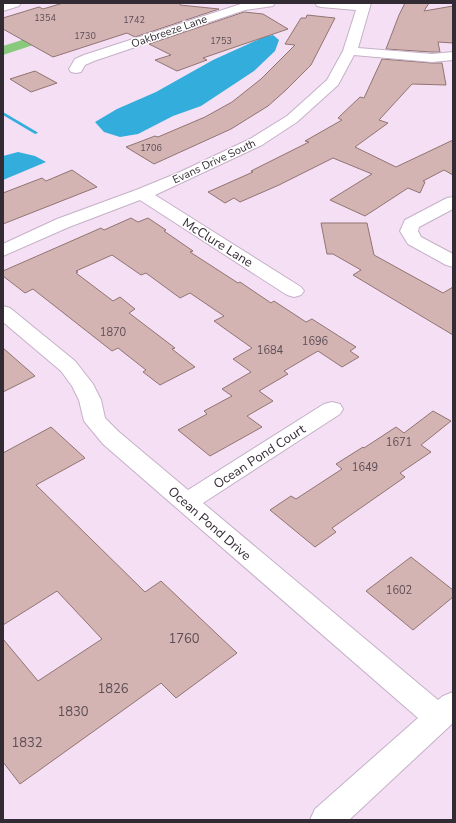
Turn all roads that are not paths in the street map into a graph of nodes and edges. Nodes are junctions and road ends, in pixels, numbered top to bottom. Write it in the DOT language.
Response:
graph roads {
  1 [pos="15,3"];
  2 [pos="268,3"];
  3 [pos="321,3"];
  4 [pos="364,5"];
  5 [pos="3,7"];
  6 [pos="350,52"];
  7 [pos="453,56"];
  8 [pos="76,69"];
  9 [pos="142,194"];
  10 [pos="453,202"];
  11 [pos="3,250"];
  12 [pos="453,261"];
  13 [pos="294,290"];
  14 [pos="3,312"];
  15 [pos="332,409"];
  16 [pos="186,503"];
  17 [pos="446,712"];
  18 [pos="326,820"];
  1 -- 5 [label="street"];
  2 -- 8 [label="street, Oakbreeze Lane"];
  3 -- 4 [label="street"];
  4 -- 6 [label="street, Evans Drive South"];
  6 -- 7 [label="street"];
  6 -- 9 [label="street, Evans Drive South"];
  9 -- 11 [label="street, Evans Drive South"];
  9 -- 13 [label="street, McClure Lane"];
  10 -- 12 [label="street"];
  14 -- 16 [label="street, Ocean Pond Drive"];
  15 -- 16 [label="street, Ocean Pond Court"];
  16 -- 17 [label="street, Ocean Pond Drive"];
  17 -- 18 [label="street"];
}
